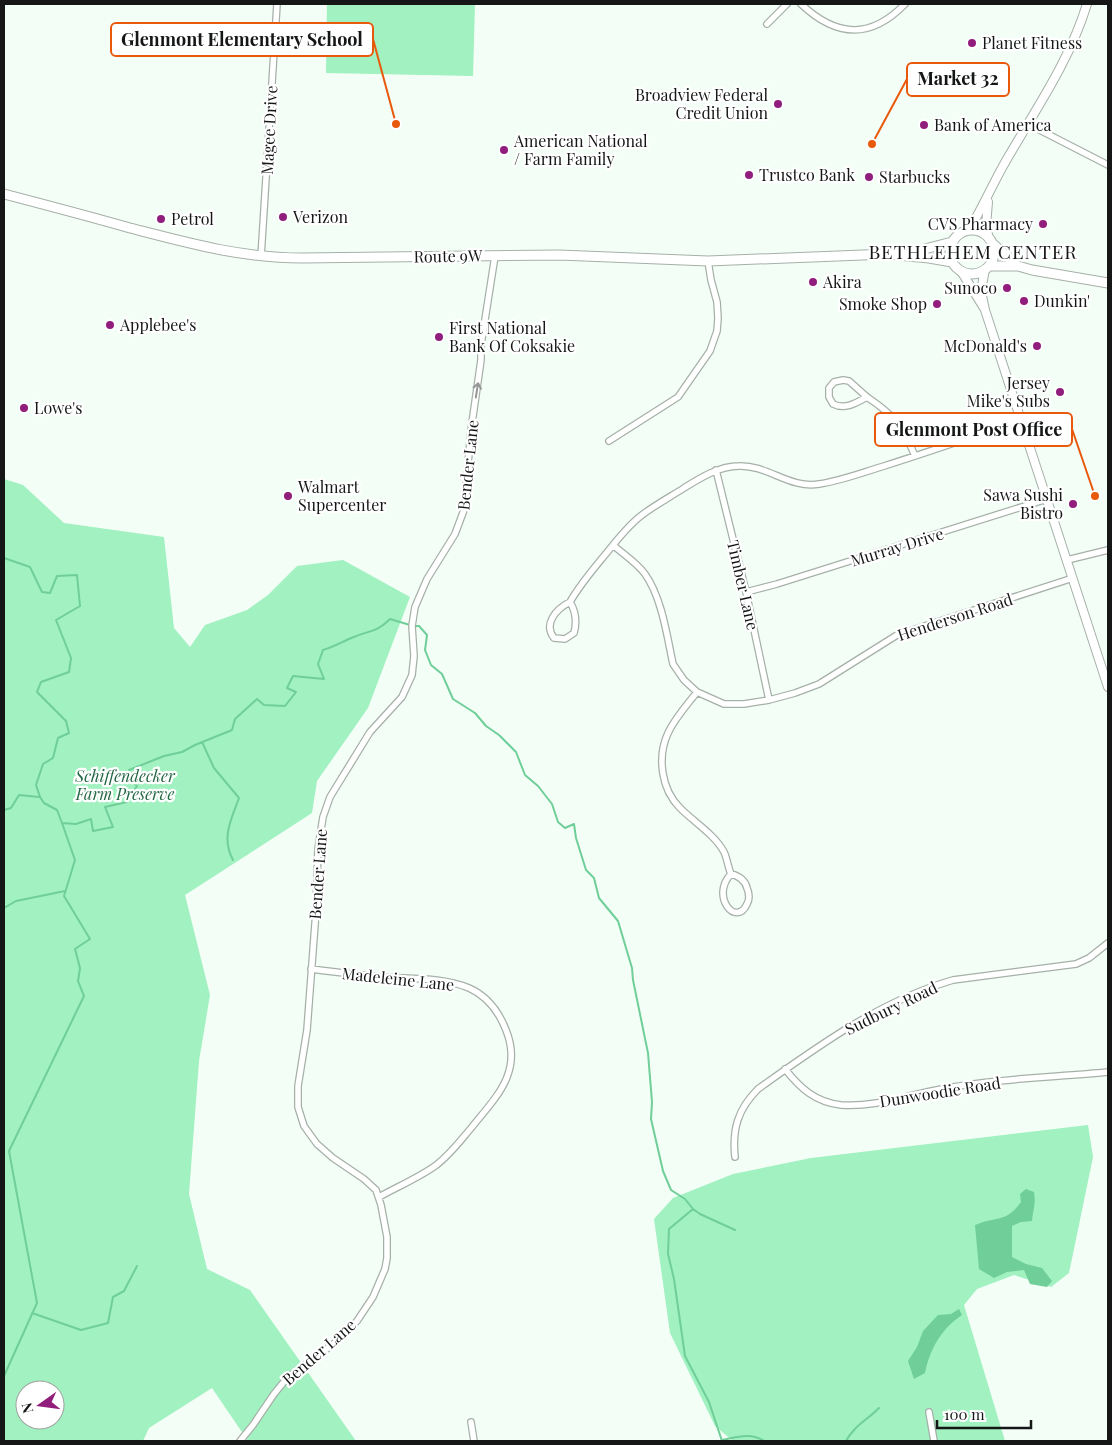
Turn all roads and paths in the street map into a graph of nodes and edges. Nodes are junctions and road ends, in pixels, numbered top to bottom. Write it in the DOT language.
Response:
graph roads {
  1 [pos="277,4"];
  2 [pos="787,4"];
  3 [pos="801,4"];
  4 [pos="905,4"];
  5 [pos="1087,4"];
  6 [pos="767,24"];
  7 [pos="1028,124"];
  8 [pos="1108,165"];
  9 [pos="989,193"];
  10 [pos="4,194"];
  11 [pos="969,230"];
  12 [pos="990,241"];
  13 [pos="952,242"];
  14 [pos="899,254"];
  15 [pos="495,256"];
  16 [pos="261,257"];
  17 [pos="708,261"];
  18 [pos="952,262"];
  19 [pos="1018,266"];
  20 [pos="987,267"];
  21 [pos="961,271"];
  22 [pos="1108,283"];
  23 [pos="985,310"];
  24 [pos="867,397"];
  25 [pos="1022,420"];
  26 [pos="609,442"];
  27 [pos="915,456"];
  28 [pos="716,470"];
  29 [pos="1047,499"];
  30 [pos="613,545"];
  31 [pos="1108,550"];
  32 [pos="1067,560"];
  33 [pos="1073,578"];
  34 [pos="746,592"];
  35 [pos="570,602"];
  36 [pos="1108,687"];
  37 [pos="697,692"];
  38 [pos="769,700"];
  39 [pos="731,874"];
  40 [pos="1108,944"];
  41 [pos="311,969"];
  42 [pos="785,1069"];
  43 [pos="1108,1072"];
  44 [pos="735,1156"];
  45 [pos="378,1197"];
  46 [pos="929,1412"];
  47 [pos="471,1422"];
  48 [pos="240,1441"];
  49 [pos="474,1441"];
  50 [pos="934,1441"];
  1 -- 16 [label="street, Magee Drive"];
  2 -- 6 [label="street"];
  3 -- 4 [label="street"];
  5 -- 7 [label="main road"];
  7 -- 8 [label="street"];
  7 -- 9 [label="main road"];
  9 -- 11 [label="main road"];
  9 -- 12 [label="main road"];
  10 -- 16 [label="main road, Route 9W"];
  11 -- 12 [label="main road"];
  11 -- 13 [label="main road"];
  12 -- 19 [label="main road"];
  12 -- 20 [label="main road"];
  13 -- 14 [label="main road, Route 9W"];
  13 -- 18 [label="main road"];
  14 -- 17 [label="main road, Route 9W"];
  14 -- 18 [label="main road, Route 9W"];
  15 -- 16 [label="main road, Route 9W"];
  15 -- 17 [label="main road, Route 9W"];
  41 -- 15 [label="street, Bender Lane, one-way"];
  17 -- 26 [label="street"];
  18 -- 21 [label="main road"];
  19 -- 20 [label="main road"];
  19 -- 22 [label="main road"];
  20 -- 21 [label="main road"];
  20 -- 23 [label="main road"];
  21 -- 23 [label="main road"];
  23 -- 25 [label="main road"];
  24 -- 24 [label="street"];
  24 -- 27 [label="street"];
  25 -- 27 [label="street"];
  25 -- 29 [label="main road"];
  27 -- 28 [label="street"];
  28 -- 30 [label="street"];
  28 -- 34 [label="street, Timber Lane"];
  29 -- 32 [label="main road"];
  29 -- 34 [label="street, Murray Drive"];
  30 -- 35 [label="street"];
  30 -- 37 [label="street, Henderson Road"];
  31 -- 32 [label="street"];
  32 -- 33 [label="main road"];
  33 -- 36 [label="main road"];
  33 -- 38 [label="street, Henderson Road"];
  34 -- 38 [label="street, Timber Lane"];
  35 -- 35 [label="street"];
  37 -- 38 [label="street, Henderson Road"];
  37 -- 39 [label="street"];
  39 -- 39 [label="street"];
  40 -- 42 [label="street, Sudbury Road"];
  41 -- 45 [label="street, Bender Lane"];
  41 -- 45 [label="street, Madeleine Lane"];
  42 -- 43 [label="street, Dunwoodie Road"];
  42 -- 44 [label="street, Sudbury Road"];
  45 -- 48 [label="street, Bender Lane"];
  46 -- 50 [label="street"];
  47 -- 49 [label="street"];
}
